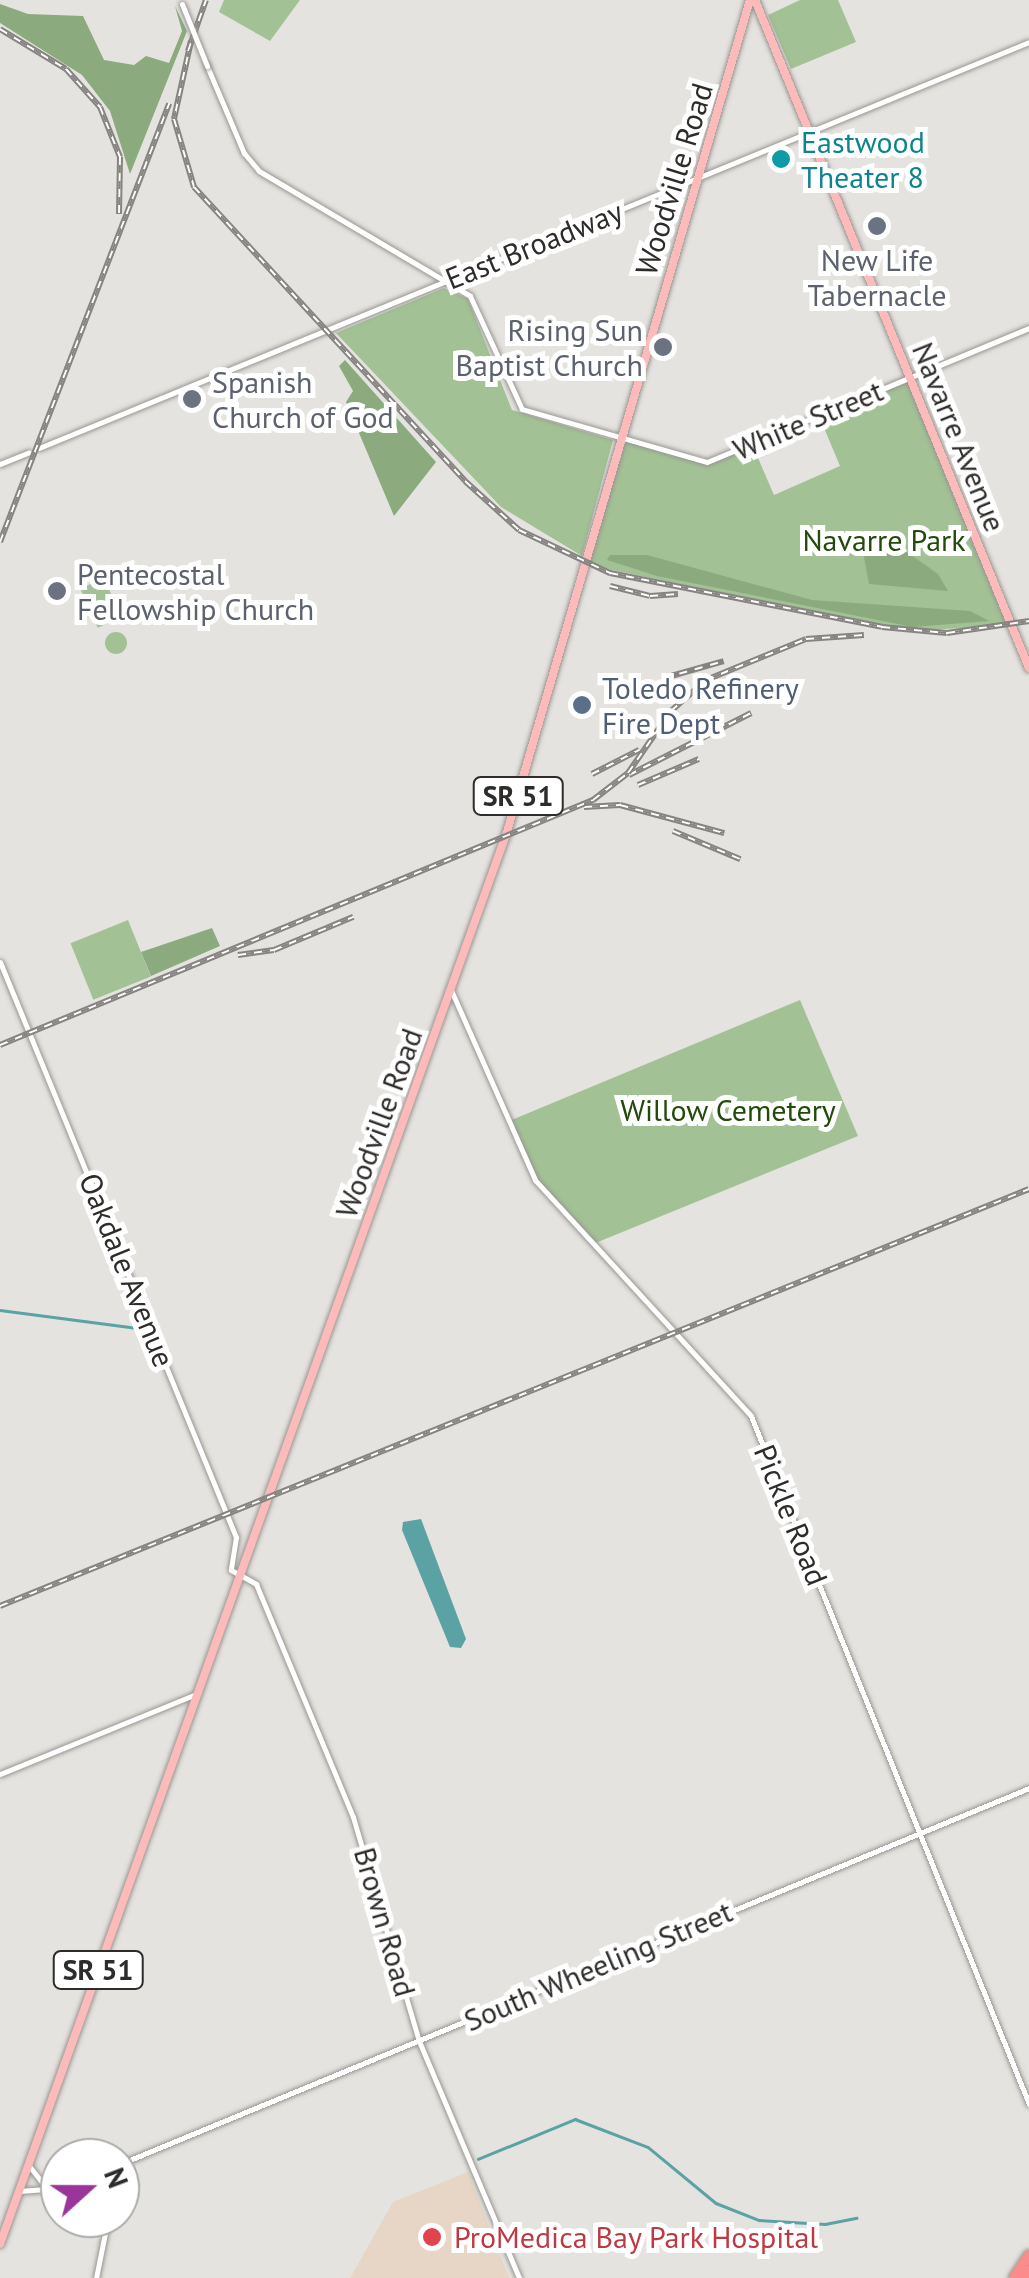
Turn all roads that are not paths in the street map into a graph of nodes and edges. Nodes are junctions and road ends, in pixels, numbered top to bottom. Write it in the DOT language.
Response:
graph roads {
  1 [pos="753,0"];
  2 [pos="181,2"];
  3 [pos="1029,42"];
  4 [pos="810,132"];
  5 [pos="698,178"];
  6 [pos="444,282"];
  7 [pos="1029,328"];
  8 [pos="910,378"];
  9 [pos="622,438"];
  10 [pos="39,448"];
  11 [pos="28,452"];
  12 [pos="0,464"];
  13 [pos="1029,668"];
  14 [pos="0,962"];
  15 [pos="451,990"];
  16 [pos="239,1577"];
  17 [pos="198,1693"];
  18 [pos="0,1774"];
  19 [pos="1029,1788"];
  20 [pos="916,1835"];
  21 [pos="419,2041"];
  22 [pos="1029,2104"];
  23 [pos="140,2157"];
  24 [pos="29,2163"];
  25 [pos="40,2184"];
  26 [pos="40,2190"];
  27 [pos="19,2191"];
  28 [pos="104,2238"];
  29 [pos="0,2244"];
  30 [pos="1029,2256"];
  31 [pos="1029,2270"];
  32 [pos="96,2278"];
  33 [pos="519,2278"];
  34 [pos="1014,2278"];
  35 [pos="1024,2278"];
  1 -- 4 [label="main road, Navarre Avenue"];
  1 -- 5 [label="main road, Woodville Road / SR 51"];
  2 -- 6 [label="street, bridge"];
  3 -- 4 [label="street, East Broadway"];
  4 -- 5 [label="street, East Broadway"];
  4 -- 8 [label="main road, Navarre Avenue"];
  5 -- 6 [label="street, East Broadway"];
  5 -- 9 [label="main road, Woodville Road / SR 51"];
  6 -- 9 [label="street"];
  6 -- 10 [label="street, East Broadway"];
  7 -- 8 [label="street, White Street"];
  8 -- 9 [label="street, White Street"];
  8 -- 13 [label="main road, Navarre Avenue"];
  9 -- 15 [label="main road, Woodville Road / SR 51"];
  11 -- 12 [label="street"];
  14 -- 16 [label="street, Oakdale Avenue"];
  15 -- 16 [label="main road, Woodville Road / SR 51"];
  15 -- 20 [label="street, Pickle Road"];
  16 -- 17 [label="main road, Woodville Road / SR 51"];
  16 -- 21 [label="street, Brown Road"];
  17 -- 18 [label="street"];
  17 -- 24 [label="main road, Woodville Road / SR 51"];
  19 -- 20 [label="street, South Wheeling Street"];
  20 -- 21 [label="street, South Wheeling Street"];
  20 -- 22 [label="street, Pickle Road"];
  21 -- 23 [label="street, South Wheeling Street"];
  21 -- 33 [label="street, Brown Road"];
  24 -- 25 [label="street"];
  24 -- 27 [label="main road, Woodville Road / SR 51"];
  26 -- 27 [label="street"];
  27 -- 29 [label="main road, Woodville Road / SR 51"];
  28 -- 32 [label="street"];
  30 -- 34 [label="highway"];
  31 -- 35 [label="highway"];
}
